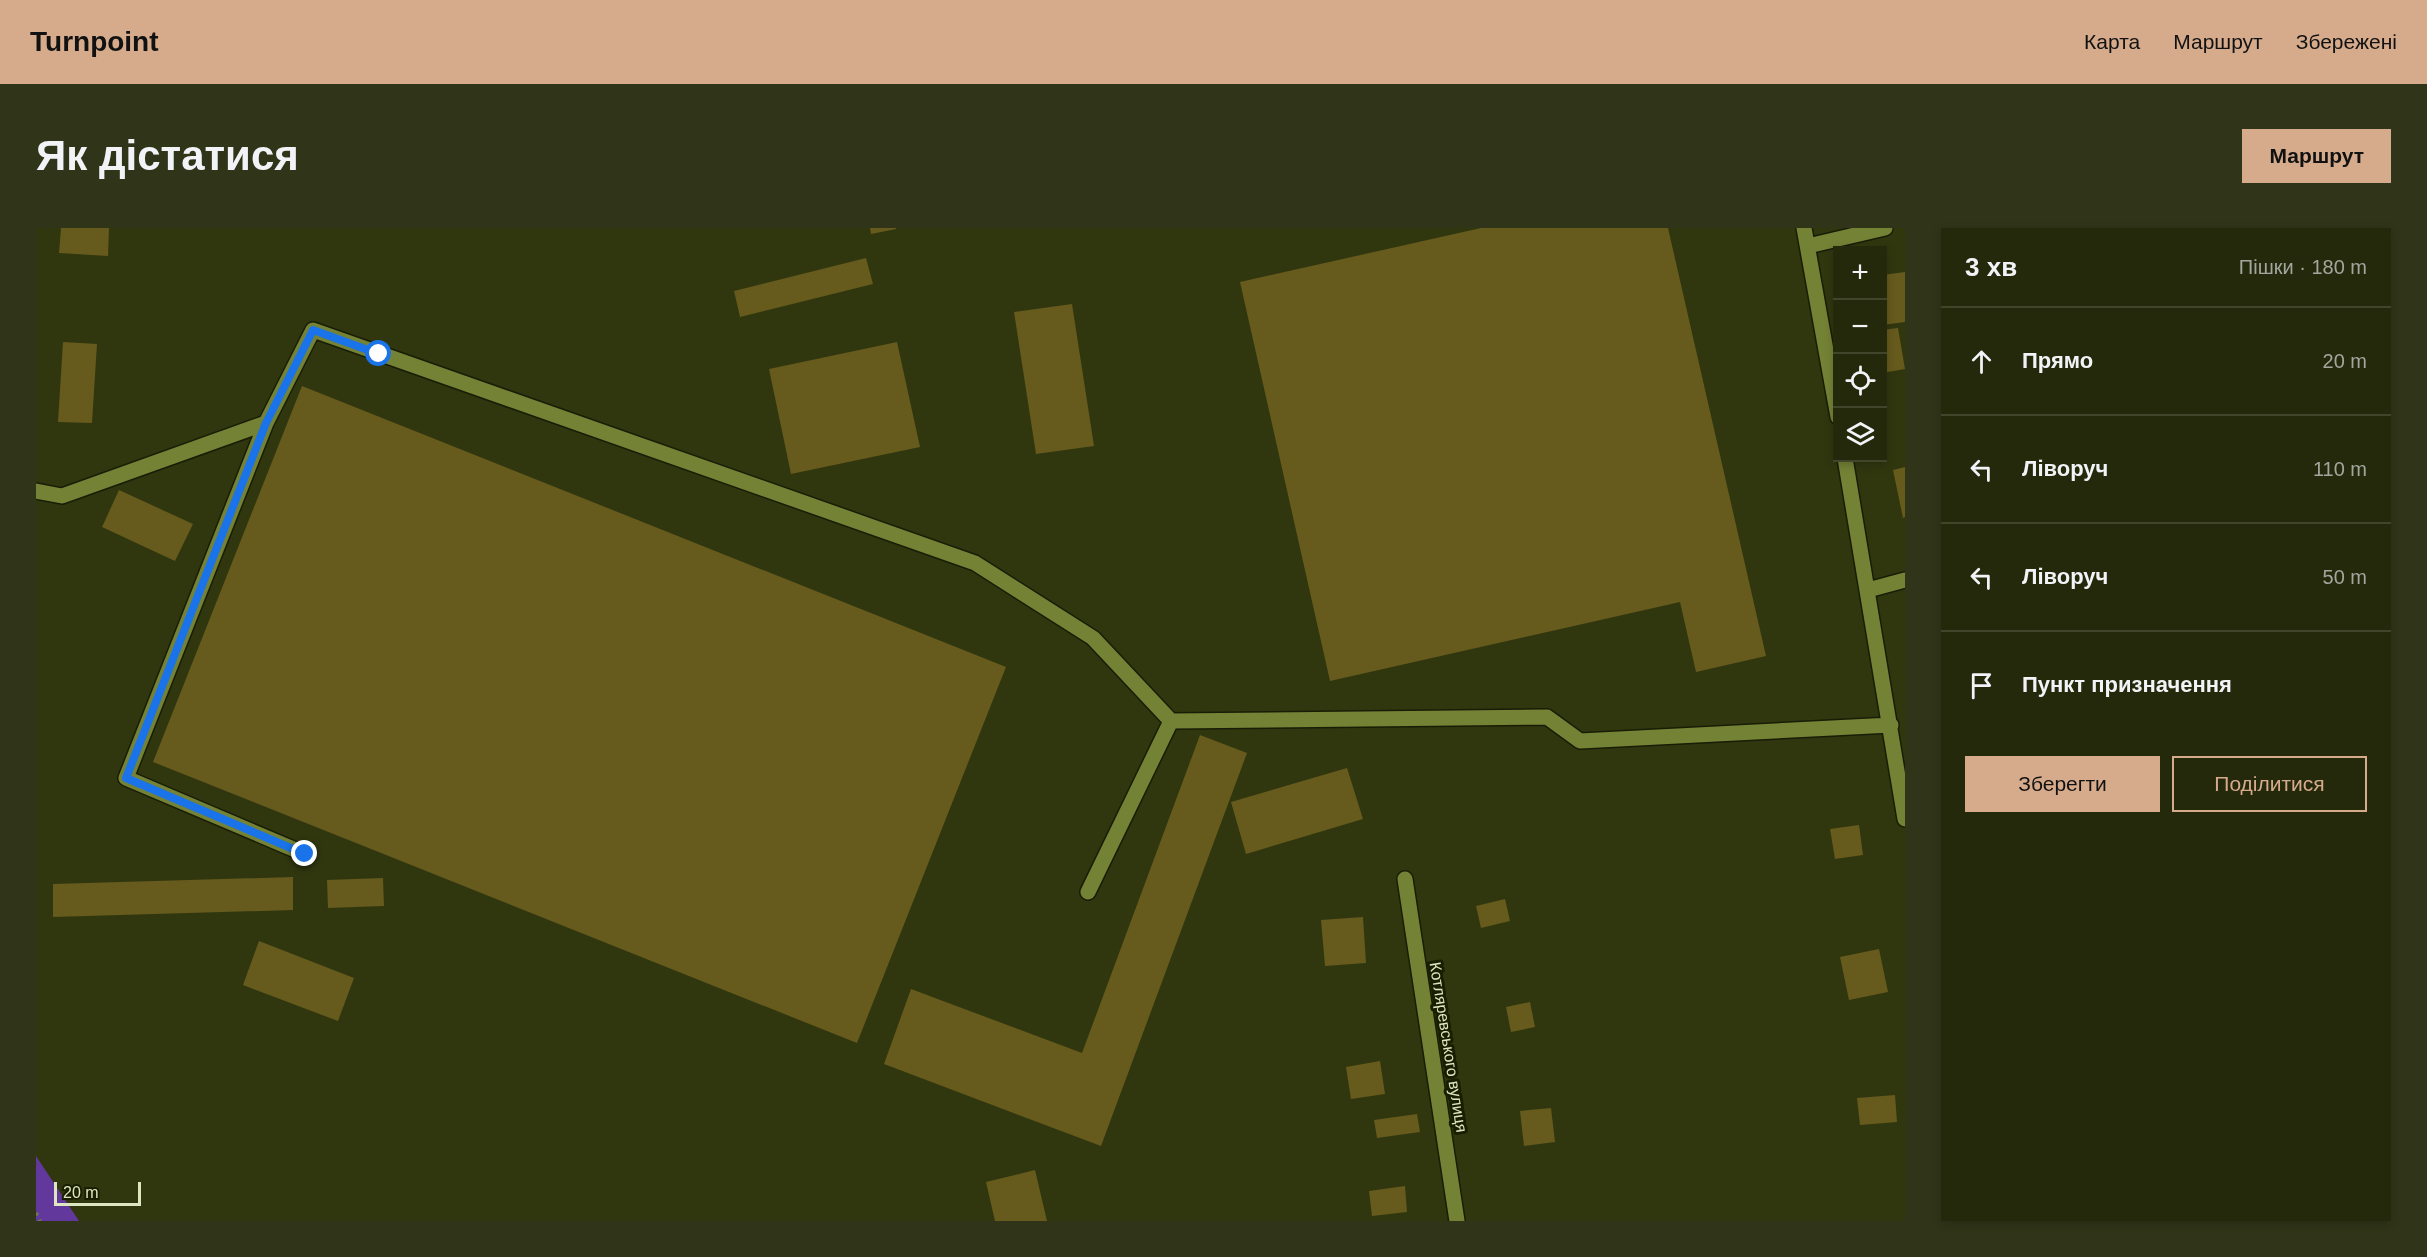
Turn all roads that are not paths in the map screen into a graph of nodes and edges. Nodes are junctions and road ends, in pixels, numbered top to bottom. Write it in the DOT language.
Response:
graph roads {
  1 [pos="1804,228"];
  2 [pos="1885,228"];
  3 [pos="1808,246"];
  4 [pos="1836,408"];
  5 [pos="266,423"];
  6 [pos="1846,462"];
  7 [pos="36,491"];
  8 [pos="1905,580"];
  9 [pos="1868,590"];
  10 [pos="1171,721"];
  11 [pos="1891,725"];
  12 [pos="1905,819"];
  13 [pos="305,854"];
  14 [pos="1405,879"];
  15 [pos="1088,892"];
  16 [pos="1457,1221"];
  1 -- 3 [label="street"];
  2 -- 3 [label="street"];
  3 -- 4 [label="street"];
  5 -- 7 [label="street"];
  5 -- 10 [label="street"];
  5 -- 13 [label="street"];
  6 -- 9 [label="street"];
  8 -- 9 [label="street"];
  9 -- 11 [label="street"];
  10 -- 11 [label="street"];
  10 -- 15 [label="street"];
  11 -- 12 [label="street"];
  14 -- 16 [label="street, Котляревського вулиця"];
}
